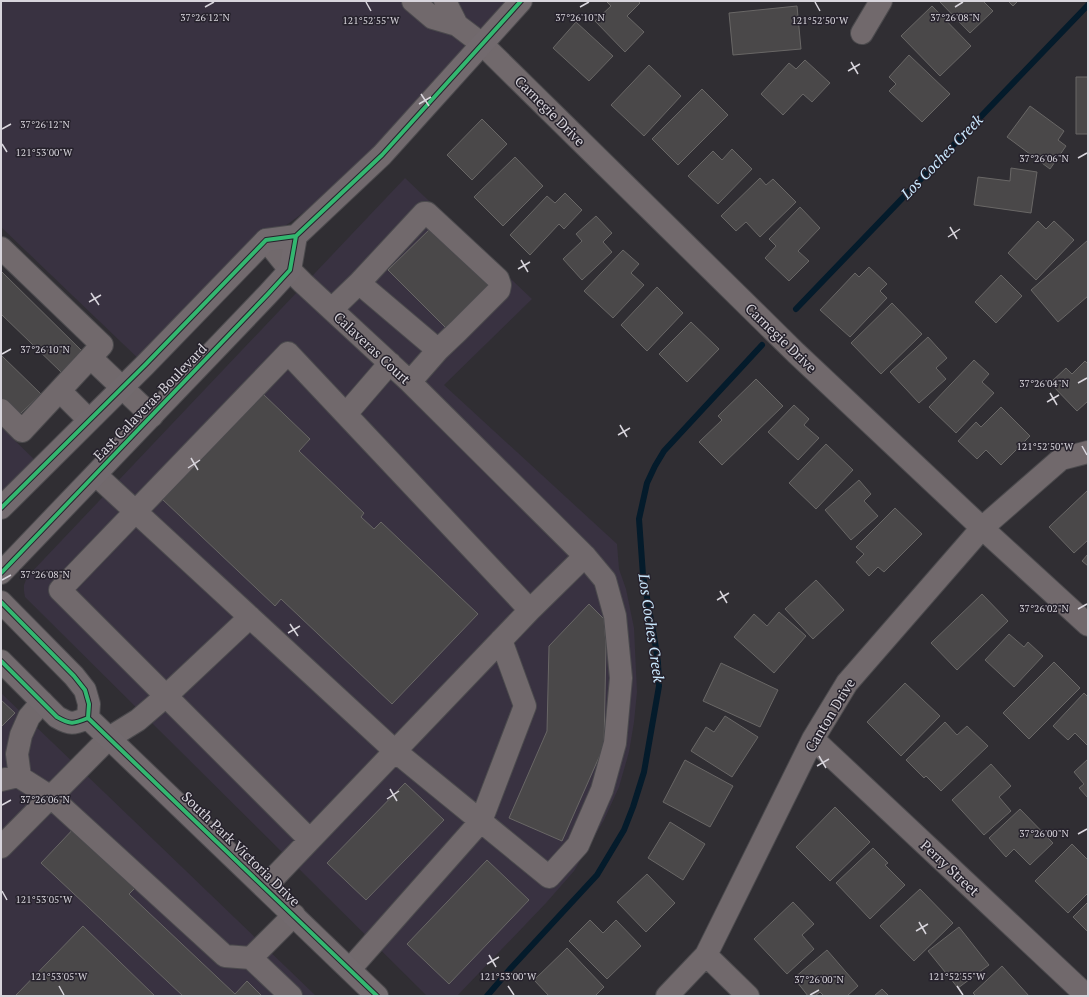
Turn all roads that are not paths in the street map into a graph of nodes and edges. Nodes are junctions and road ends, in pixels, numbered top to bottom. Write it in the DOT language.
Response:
graph roads {
  1 [pos="413,1"];
  2 [pos="445,1"];
  3 [pos="521,1"];
  4 [pos="881,1"];
  5 [pos="457,25"];
  6 [pos="862,33"];
  7 [pos="482,44"];
  8 [pos="296,236"];
  9 [pos="266,240"];
  10 [pos="1,248"];
  11 [pos="290,270"];
  12 [pos="359,283"];
  13 [pos="332,309"];
  14 [pos="438,350"];
  15 [pos="91,358"];
  16 [pos="390,364"];
  17 [pos="410,382"];
  18 [pos="122,388"];
  19 [pos="60,391"];
  20 [pos="1,410"];
  21 [pos="346,414"];
  22 [pos="152,416"];
  23 [pos="89,420"];
  24 [pos="1088,452"];
  25 [pos="96,475"];
  26 [pos="1,508"];
  27 [pos="135,512"];
  28 [pos="982,528"];
  29 [pos="585,556"];
  30 [pos="1,573"];
  31 [pos="1,602"];
  32 [pos="530,610"];
  33 [pos="250,617"];
  34 [pos="1088,625"];
  35 [pos="501,640"];
  36 [pos="1,661"];
  37 [pos="166,696"];
  38 [pos="42,702"];
  39 [pos="88,718"];
  40 [pos="109,738"];
  41 [pos="814,739"];
  42 [pos="395,751"];
  43 [pos="10,778"];
  44 [pos="51,797"];
  45 [pos="481,821"];
  46 [pos="310,840"];
  47 [pos="1,847"];
  48 [pos="265,887"];
  49 [pos="294,915"];
  50 [pos="706,955"];
  51 [pos="251,958"];
  52 [pos="350,969"];
  53 [pos="291,996"];
  54 [pos="377,996"];
  55 [pos="667,996"];
  56 [pos="748,996"];
  57 [pos="1086,996"];
  1 -- 5 [label="street"];
  2 -- 5 [label="street"];
  3 -- 7 [label="main road"];
  4 -- 6 [label="street"];
  5 -- 7 [label="street, Carnegie Drive"];
  7 -- 8 [label="main road"];
  7 -- 28 [label="street, Carnegie Drive"];
  8 -- 9 [label="main road"];
  8 -- 11 [label="main road"];
  9 -- 11 [label="street, Calaveras Court"];
  9 -- 18 [label="main road, East Calaveras Boulevard"];
  10 -- 15 [label="street"];
  11 -- 13 [label="street, Calaveras Court"];
  11 -- 22 [label="main road, East Calaveras Boulevard"];
  12 -- 13 [label="street"];
  12 -- 14 [label="street"];
  12 -- 14 [label="street"];
  13 -- 16 [label="street, Calaveras Court"];
  14 -- 17 [label="street"];
  15 -- 18 [label="street"];
  15 -- 19 [label="street"];
  16 -- 17 [label="street, Calaveras Court"];
  16 -- 21 [label="street"];
  17 -- 29 [label="street, Calaveras Court"];
  18 -- 22 [label="street"];
  18 -- 23 [label="main road, East Calaveras Boulevard"];
  19 -- 20 [label="street"];
  19 -- 23 [label="street"];
  21 -- 27 [label="street"];
  21 -- 32 [label="street"];
  22 -- 25 [label="main road, East Calaveras Boulevard"];
  23 -- 26 [label="main road, East Calaveras Boulevard"];
  24 -- 28 [label="street, Canton Drive"];
  25 -- 27 [label="street"];
  25 -- 30 [label="main road, East Calaveras Boulevard"];
  27 -- 33 [label="street"];
  27 -- 37 [label="street"];
  28 -- 34 [label="street, Carnegie Drive"];
  28 -- 41 [label="street, Canton Drive"];
  29 -- 32 [label="street"];
  29 -- 45 [label="street, Calaveras Court"];
  31 -- 39 [label="main road"];
  32 -- 35 [label="street"];
  33 -- 37 [label="street"];
  33 -- 42 [label="street"];
  35 -- 42 [label="street"];
  35 -- 45 [label="street"];
  36 -- 38 [label="main road"];
  37 -- 40 [label="street"];
  37 -- 46 [label="street"];
  38 -- 39 [label="main road"];
  38 -- 43 [label="street"];
  39 -- 40 [label="main road, South Park Victoria Drive"];
  40 -- 44 [label="street"];
  40 -- 48 [label="main road, South Park Victoria Drive"];
  41 -- 50 [label="street, Canton Drive"];
  41 -- 57 [label="street, Perry Street"];
  42 -- 45 [label="street"];
  42 -- 46 [label="street"];
  43 -- 44 [label="street"];
  44 -- 47 [label="street"];
  44 -- 51 [label="street"];
  45 -- 52 [label="street"];
  46 -- 48 [label="street"];
  48 -- 49 [label="main road, South Park Victoria Drive"];
  49 -- 51 [label="street"];
  49 -- 52 [label="main road, South Park Victoria Drive"];
  50 -- 55 [label="street, Canton Drive"];
  50 -- 56 [label="street"];
  51 -- 53 [label="street"];
  52 -- 54 [label="main road, South Park Victoria Drive"];
}
